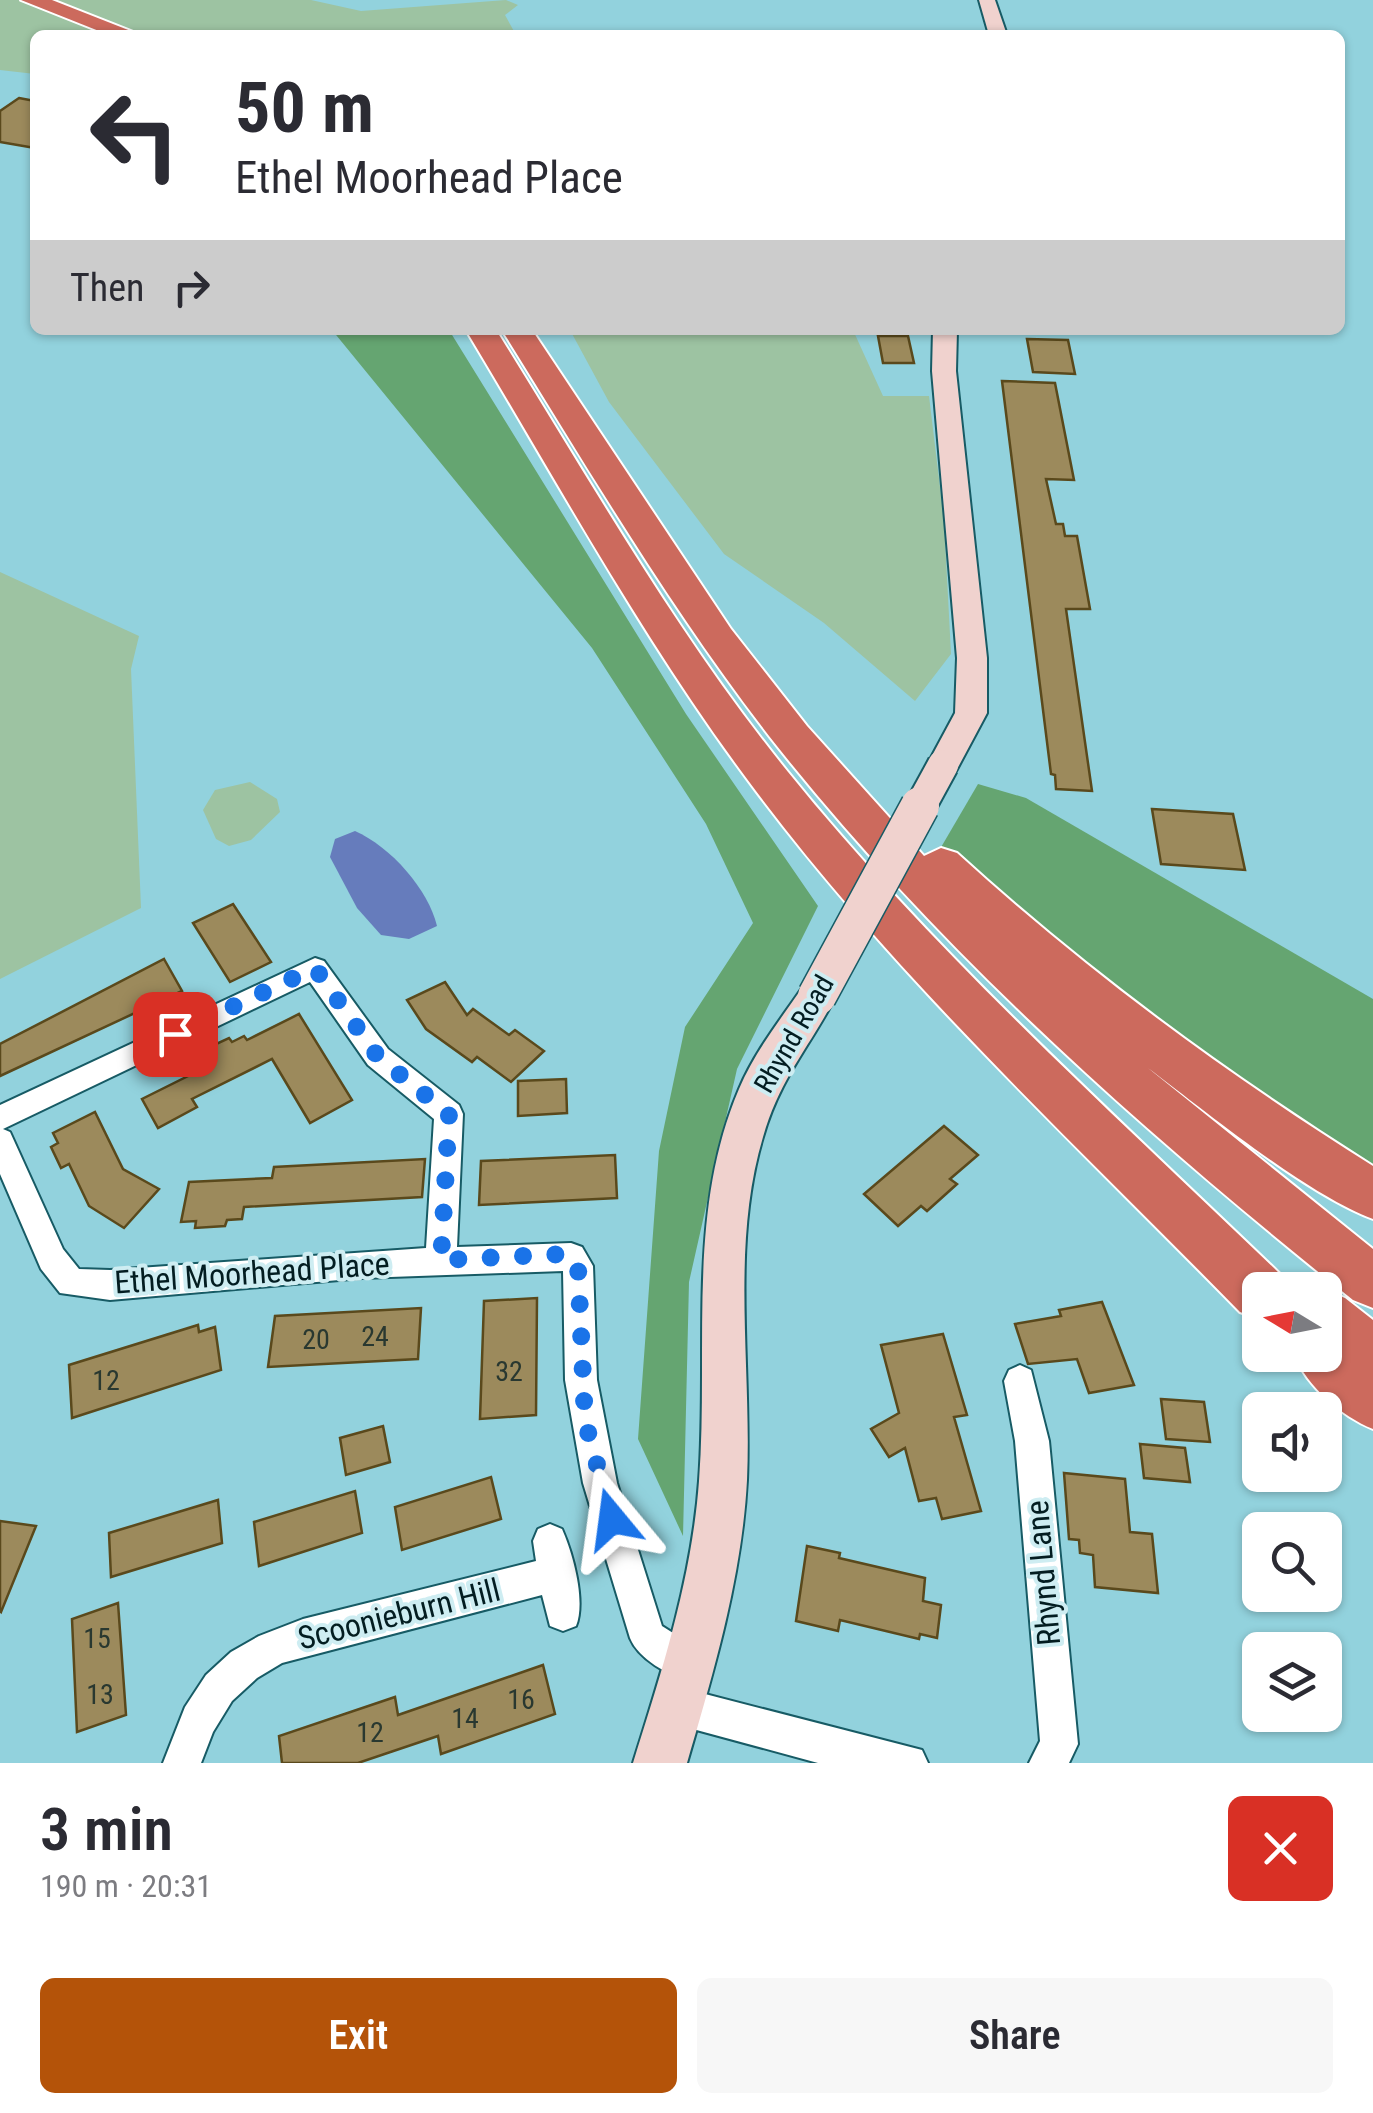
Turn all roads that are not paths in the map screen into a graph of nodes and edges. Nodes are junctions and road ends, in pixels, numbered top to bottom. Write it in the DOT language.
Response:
graph roads {
  1 [pos="32,0"];
  2 [pos="67,0"];
  3 [pos="987,0"];
  4 [pos="132,30"];
  5 [pos="134,30"];
  6 [pos="996,30"];
  7 [pos="484,335"];
  8 [pos="519,335"];
  9 [pos="945,335"];
  10 [pos="709,627"];
  11 [pos="996,1027"];
  12 [pos="0,1118"];
  13 [pos="0,1140"];
  14 [pos="1373,1195"];
  15 [pos="441,1260"];
  16 [pos="1271,1272"];
  17 [pos="1242,1275"];
  18 [pos="1373,1282"];
  19 [pos="1342,1330"];
  20 [pos="1373,1356"];
  21 [pos="1341,1372"];
  22 [pos="1020,1382"];
  23 [pos="1373,1400"];
  24 [pos="563,1612"];
  25 [pos="684,1685"];
  26 [pos="182,1763"];
  27 [pos="660,1763"];
  28 [pos="909,1763"];
  29 [pos="1048,1763"];
  1 -- 4 [label="highway"];
  2 -- 5 [label="highway"];
  3 -- 6 [label="street"];
  7 -- 11 [label="highway"];
  8 -- 10 [label="highway"];
  9 -- 25 [label="street, Rhynd Road, bridge"];
  10 -- 14 [label="highway"];
  10 -- 18 [label="highway"];
  11 -- 16 [label="highway"];
  11 -- 17 [label="highway"];
  12 -- 15 [label="street"];
  13 -- 15 [label="street, Ethel Moorhead Place"];
  15 -- 25 [label="street, Ethel Moorhead Place"];
  19 -- 20 [label="highway"];
  21 -- 23 [label="highway"];
  22 -- 29 [label="street, Rhynd Lane"];
  24 -- 26 [label="street, Scoonieburn Hill"];
  25 -- 27 [label="street, Rhynd Road"];
  25 -- 28 [label="street"];
}
